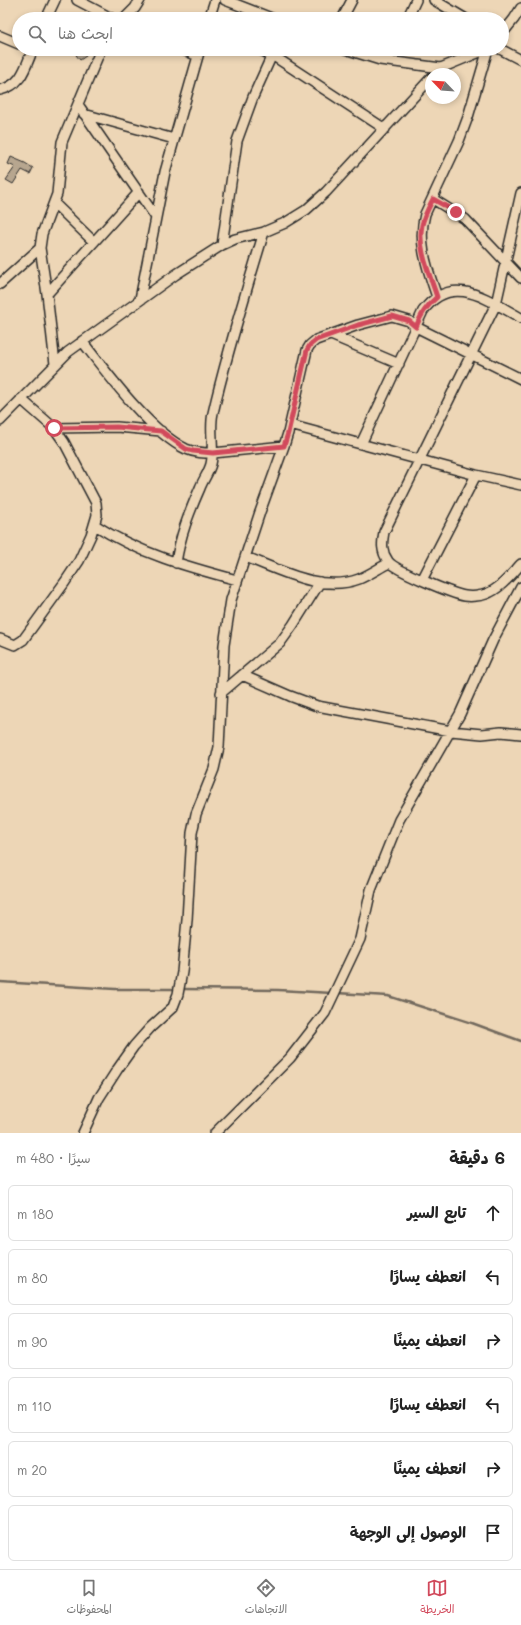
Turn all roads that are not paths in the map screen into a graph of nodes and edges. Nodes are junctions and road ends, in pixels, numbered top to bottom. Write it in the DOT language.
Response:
graph roads {
  1 [pos="55,0"];
  2 [pos="77,0"];
  3 [pos="140,0"];
  4 [pos="214,0"];
  5 [pos="225,0"];
  6 [pos="352,0"];
  7 [pos="416,0"];
  8 [pos="434,0"];
  9 [pos="521,8"];
  10 [pos="49,12"];
  11 [pos="100,12"];
  12 [pos="131,12"];
  13 [pos="211,12"];
  14 [pos="256,12"];
  15 [pos="346,12"];
  16 [pos="410,12"];
  17 [pos="454,12"];
  18 [pos="509,25"];
  19 [pos="0,36"];
  20 [pos="12,41"];
  21 [pos="509,54"];
  22 [pos="30,56"];
  23 [pos="98,56"];
  24 [pos="198,56"];
  25 [pos="272,56"];
  26 [pos="274,56"];
  27 [pos="370,56"];
  28 [pos="390,56"];
  29 [pos="472,56"];
  30 [pos="486,56"];
  31 [pos="521,60"];
  32 [pos="387,61"];
  33 [pos="425,68"];
  34 [pos="445,68"];
  35 [pos="425,85"];
  36 [pos="0,90"];
  37 [pos="79,106"];
  38 [pos="84,114"];
  39 [pos="385,129"];
  40 [pos="174,139"];
  41 [pos="139,192"];
  42 [pos="521,193"];
  43 [pos="433,199"];
  44 [pos="54,203"];
  45 [pos="155,216"];
  46 [pos="264,232"];
  47 [pos="521,232"];
  48 [pos="511,238"];
  49 [pos="94,242"];
  50 [pos="222,244"];
  51 [pos="40,248"];
  52 [pos="505,261"];
  53 [pos="521,278"];
  54 [pos="0,284"];
  55 [pos="47,294"];
  56 [pos="437,297"];
  57 [pos="140,299"];
  58 [pos="496,304"];
  59 [pos="521,318"];
  60 [pos="416,327"];
  61 [pos="331,335"];
  62 [pos="82,341"];
  63 [pos="471,355"];
  64 [pos="55,364"];
  65 [pos="399,364"];
  66 [pos="521,379"];
  67 [pos="21,399"];
  68 [pos="0,421"];
  69 [pos="290,425"];
  70 [pos="54,428"];
  71 [pos="161,431"];
  72 [pos="361,444"];
  73 [pos="284,446"];
  74 [pos="213,453"];
  75 [pos="419,459"];
  76 [pos="476,475"];
  77 [pos="521,485"];
  78 [pos="95,525"];
  79 [pos="246,557"];
  80 [pos="389,562"];
  81 [pos="176,563"];
  82 [pos="521,564"];
  83 [pos="237,580"];
  84 [pos="422,580"];
  85 [pos="320,582"];
  86 [pos="521,587"];
  87 [pos="0,639"];
  88 [pos="242,675"];
  89 [pos="221,693"];
  90 [pos="451,731"];
  91 [pos="521,734"];
  92 [pos="83,1133"];
  93 [pos="215,1133"];
  1 -- 10 [label="street"];
  2 -- 11 [label="street"];
  3 -- 12 [label="street"];
  4 -- 13 [label="street"];
  5 -- 14 [label="street"];
  6 -- 15 [label="street"];
  7 -- 16 [label="street"];
  8 -- 17 [label="street"];
  9 -- 18 [label="street"];
  19 -- 20 [label="street"];
  21 -- 31 [label="street"];
  22 -- 36 [label="street"];
  23 -- 37 [label="street"];
  24 -- 40 [label="street"];
  25 -- 50 [label="street"];
  26 -- 39 [label="street"];
  27 -- 32 [label="street"];
  28 -- 32 [label="street"];
  29 -- 34 [label="street"];
  30 -- 43 [label="street"];
  32 -- 33 [label="street"];
  35 -- 39 [label="street"];
  37 -- 38 [label="street"];
  37 -- 44 [label="street"];
  38 -- 40 [label="street"];
  38 -- 41 [label="street"];
  39 -- 46 [label="street"];
  40 -- 45 [label="street"];
  41 -- 45 [label="street"];
  41 -- 49 [label="street"];
  42 -- 48 [label="street"];
  43 -- 52 [label="street"];
  43 -- 56 [label="street"];
  44 -- 49 [label="street"];
  44 -- 51 [label="street"];
  45 -- 57 [label="street"];
  46 -- 50 [label="street"];
  46 -- 74 [label="street"];
  47 -- 48 [label="street"];
  48 -- 52 [label="street"];
  49 -- 55 [label="street"];
  50 -- 57 [label="street"];
  51 -- 54 [label="street"];
  51 -- 55 [label="street"];
  52 -- 53 [label="street"];
  52 -- 58 [label="street"];
  55 -- 64 [label="street"];
  56 -- 58 [label="street"];
  56 -- 60 [label="street"];
  57 -- 62 [label="street"];
  58 -- 59 [label="street"];
  58 -- 63 [label="street"];
  60 -- 61 [label="street"];
  60 -- 63 [label="street"];
  60 -- 65 [label="street"];
  61 -- 65 [label="street"];
  61 -- 69 [label="street"];
  62 -- 64 [label="street"];
  62 -- 71 [label="street"];
  63 -- 66 [label="street"];
  63 -- 75 [label="street"];
  64 -- 67 [label="street"];
  65 -- 72 [label="street"];
  67 -- 68 [label="street"];
  67 -- 70 [label="street"];
  69 -- 72 [label="street"];
  69 -- 73 [label="street"];
  70 -- 71 [label="street"];
  70 -- 78 [label="street"];
  71 -- 74 [label="street"];
  72 -- 75 [label="street"];
  73 -- 74 [label="street"];
  73 -- 79 [label="street"];
  74 -- 81 [label="street"];
  75 -- 76 [label="street"];
  75 -- 80 [label="street"];
  76 -- 77 [label="street"];
  76 -- 84 [label="street"];
  78 -- 81 [label="street"];
  78 -- 87 [label="street"];
  79 -- 83 [label="street"];
  79 -- 85 [label="street"];
  80 -- 84 [label="street"];
  80 -- 85 [label="street"];
  81 -- 83 [label="street"];
  82 -- 84 [label="street"];
  83 -- 89 [label="street"];
  85 -- 88 [label="street"];
  86 -- 90 [label="street"];
  88 -- 89 [label="street"];
  88 -- 90 [label="street"];
  89 -- 92 [label="street"];
  90 -- 91 [label="street"];
  90 -- 93 [label="street"];
}
